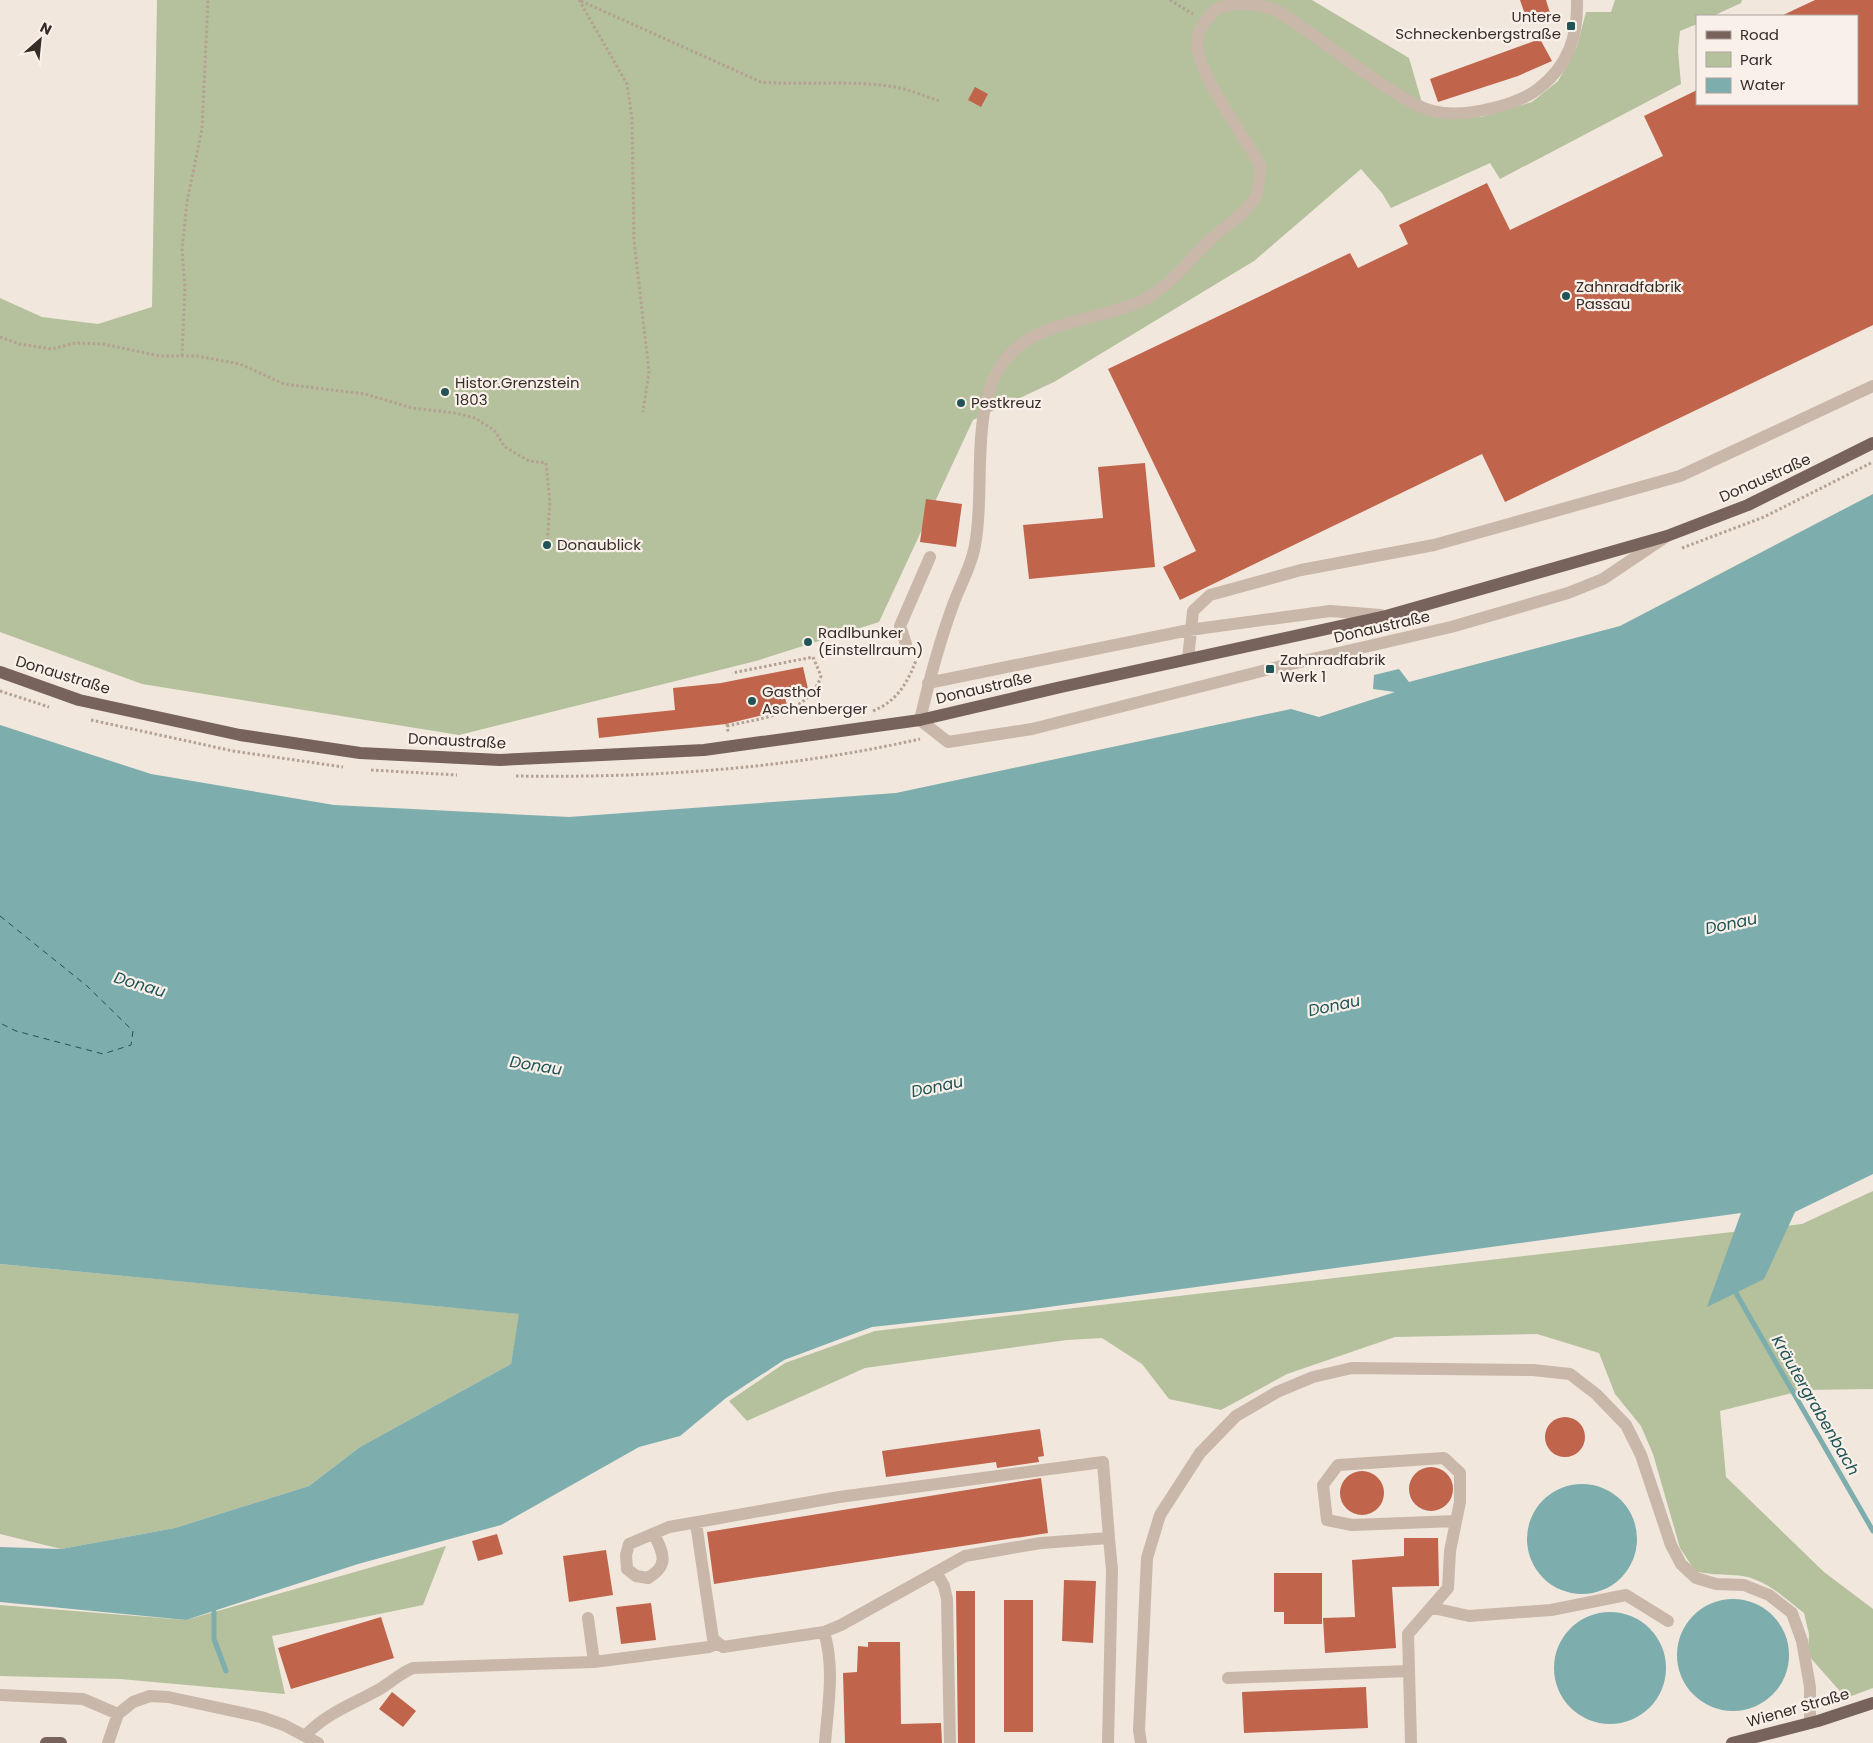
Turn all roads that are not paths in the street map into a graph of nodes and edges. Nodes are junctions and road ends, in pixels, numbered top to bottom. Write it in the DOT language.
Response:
graph roads {
  1 [pos="1577,0"];
  2 [pos="1873,386"];
  3 [pos="1873,443"];
  4 [pos="1667,536"];
  5 [pos="930,557"];
  6 [pos="1386,616"];
  7 [pos="1189,630"];
  8 [pos="906,644"];
  9 [pos="1188,659"];
  10 [pos="0,672"];
  11 [pos="928,683"];
  12 [pos="920,720"];
  13 [pos="1456,1521"];
  14 [pos="696,1522"];
  15 [pos="654,1534"];
  16 [pos="1109,1538"];
  17 [pos="936,1572"];
  18 [pos="1433,1608"];
  19 [pos="588,1618"];
  20 [pos="1668,1621"];
  21 [pos="824,1632"];
  22 [pos="717,1644"];
  23 [pos="594,1662"];
  24 [pos="1409,1672"];
  25 [pos="1228,1678"];
  26 [pos="0,1695"];
  27 [pos="1873,1703"];
  28 [pos="118,1714"];
  29 [pos="1810,1723"];
  30 [pos="306,1735"];
  31 [pos="46,1743"];
  32 [pos="61,1743"];
  33 [pos="108,1743"];
  34 [pos="318,1743"];
  35 [pos="825,1743"];
  36 [pos="950,1743"];
  37 [pos="1108,1743"];
  38 [pos="1141,1743"];
  39 [pos="1411,1743"];
  40 [pos="1732,1743"];
  1 -- 11 [label="street"];
  2 -- 7 [label="street"];
  3 -- 4 [label="main road, Donaustraße"];
  4 -- 6 [label="main road, Donaustraße"];
  4 -- 12 [label="street, Donaustraße"];
  5 -- 8 [label="street"];
  6 -- 7 [label="street"];
  6 -- 9 [label="main road, Donaustraße"];
  7 -- 9 [label="street"];
  7 -- 11 [label="street"];
  9 -- 12 [label="main road, Donaustraße"];
  10 -- 12 [label="main road, Donaustraße"];
  11 -- 12 [label="street"];
  13 -- 13 [label="street"];
  13 -- 18 [label="street"];
  14 -- 15 [label="street"];
  14 -- 16 [label="street"];
  14 -- 22 [label="street"];
  16 -- 17 [label="street"];
  16 -- 37 [label="street"];
  17 -- 21 [label="street"];
  17 -- 36 [label="street"];
  18 -- 20 [label="street"];
  18 -- 24 [label="street"];
  19 -- 23 [label="street"];
  21 -- 22 [label="street"];
  21 -- 35 [label="street"];
  22 -- 23 [label="street"];
  23 -- 30 [label="street"];
  24 -- 25 [label="street"];
  24 -- 39 [label="street"];
  26 -- 28 [label="street"];
  27 -- 29 [label="main road, Wiener Straße"];
  28 -- 30 [label="street"];
  28 -- 33 [label="street"];
  29 -- 38 [label="street"];
  29 -- 40 [label="main road, Wiener Straße"];
  30 -- 34 [label="street"];
  31 -- 32 [label="main road"];
}
